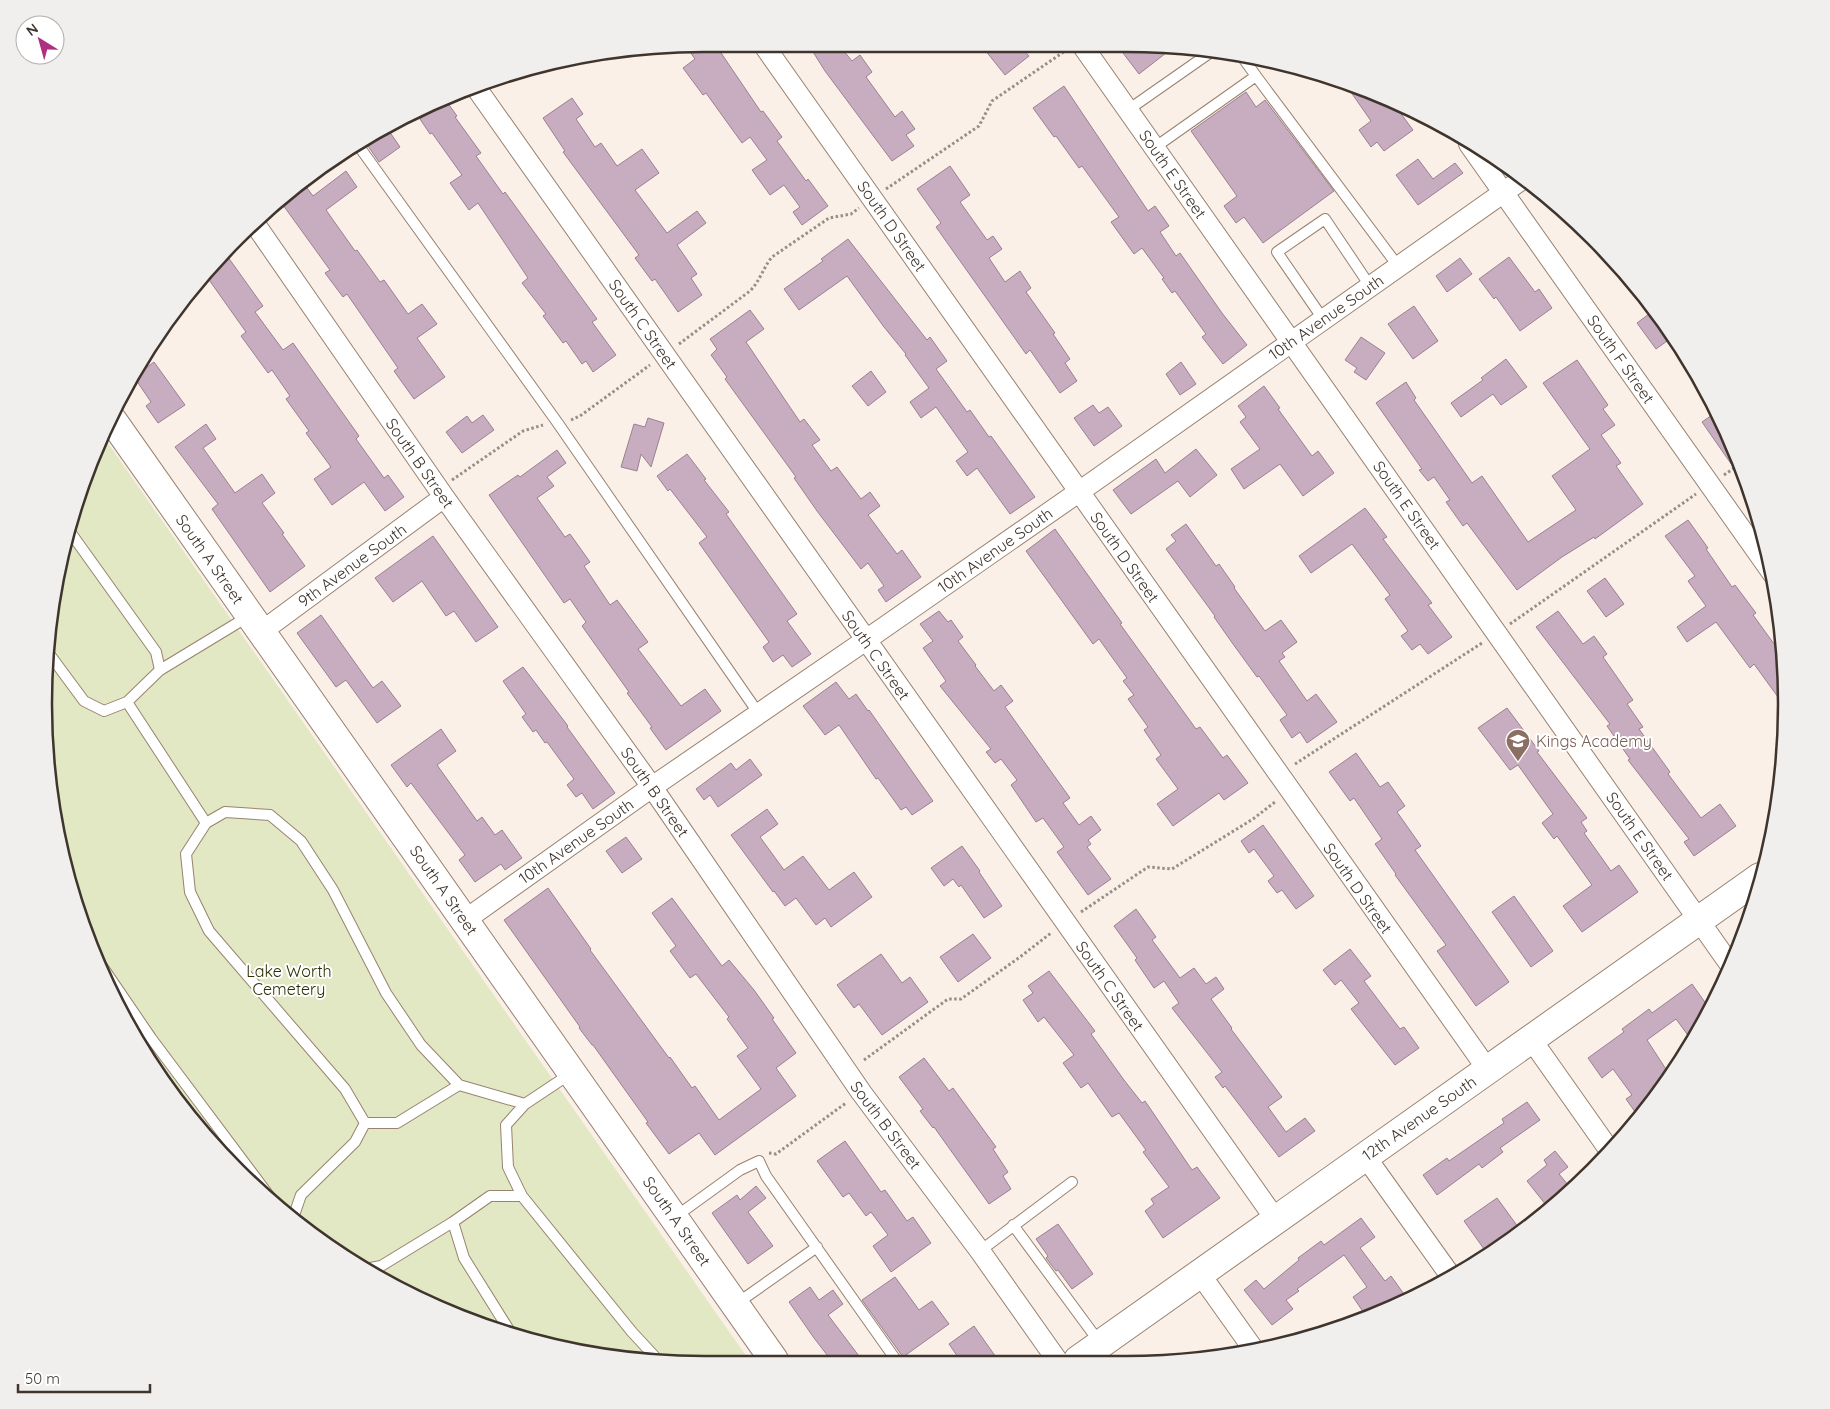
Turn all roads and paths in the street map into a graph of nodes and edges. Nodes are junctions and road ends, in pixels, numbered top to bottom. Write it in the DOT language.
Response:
graph roads {
  1 [pos="769,52"];
  2 [pos="1067,52"];
  3 [pos="1079,52"];
  4 [pos="1203,57"];
  5 [pos="1247,64"];
  6 [pos="1256,76"];
  7 [pos="480,93"];
  8 [pos="1128,110"];
  9 [pos="1154,148"];
  10 [pos="362,150"];
  11 [pos="1477,155"];
  12 [pos="1517,183"];
  13 [pos="1503,192"];
  14 [pos="873,198"];
  15 [pos="258,230"];
  16 [pos="1398,266"];
  17 [pos="1370,286"];
  18 [pos="1323,319"];
  19 [pos="1291,342"];
  20 [pos="664,354"];
  21 [pos="116,425"];
  22 [pos="1710,484"];
  23 [pos="1079,492"];
  24 [pos="444,497"];
  25 [pos="74,538"];
  26 [pos="1760,555"];
  27 [pos="256,624"];
  28 [pos="1497,633"];
  29 [pos="866,640"];
  30 [pos="54,660"];
  31 [pos="160,670"];
  32 [pos="127,702"];
  33 [pos="759,714"];
  34 [pos="1285,785"];
  35 [pos="652,787"];
  36 [pos="206,823"];
  37 [pos="1752,883"];
  38 [pos="465,920"];
  39 [pos="1700,920"];
  40 [pos="1065,923"];
  41 [pos="1726,958"];
  42 [pos="119,992"];
  43 [pos="1531,1039"];
  44 [pos="864,1060"];
  45 [pos="1488,1070"];
  46 [pos="572,1072"];
  47 [pos="459,1086"];
  48 [pos="525,1104"];
  49 [pos="366,1123"];
  50 [pos="1606,1145"];
  51 [pos="1365,1156"];
  52 [pos="255,1177"];
  53 [pos="1072,1182"];
  54 [pos="522,1196"];
  55 [pos="295,1212"];
  56 [pos="674,1217"];
  57 [pos="1276,1220"];
  58 [pos="453,1222"];
  59 [pos="1013,1225"];
  60 [pos="817,1247"];
  61 [pos="980,1251"];
  62 [pos="375,1267"];
  63 [pos="1447,1271"];
  64 [pos="1200,1274"];
  65 [pos="735,1304"];
  66 [pos="507,1326"];
  67 [pos="1100,1344"];
  68 [pos="1250,1344"];
  69 [pos="653,1354"];
  70 [pos="771,1356"];
  71 [pos="893,1356"];
  72 [pos="1054,1356"];
  73 [pos="1084,1356"];
  1 -- 14 [label="street, South D Street"];
  2 -- 14 [label="path"];
  3 -- 8 [label="street, South E Street"];
  4 -- 8 [label="lane"];
  5 -- 6 [label="lane"];
  6 -- 9 [label="lane"];
  6 -- 16 [label="lane"];
  7 -- 20 [label="street, South C Street"];
  8 -- 9 [label="street, South E Street"];
  9 -- 19 [label="street, South E Street"];
  10 -- 33 [label="lane"];
  11 -- 13 [label="street, South F Street"];
  12 -- 13 [label="street, 10th Avenue South"];
  13 -- 16 [label="street, 10th Avenue South"];
  13 -- 22 [label="street, South F Street"];
  14 -- 20 [label="path"];
  14 -- 23 [label="street, South D Street"];
  15 -- 24 [label="street, South B Street"];
  16 -- 17 [label="street, 10th Avenue South"];
  17 -- 18 [label="street, 10th Avenue South"];
  17 -- 18 [label="lane"];
  18 -- 19 [label="street, 10th Avenue South"];
  19 -- 23 [label="street, 10th Avenue South"];
  19 -- 28 [label="street, South E Street"];
  20 -- 29 [label="street, South C Street"];
  21 -- 27 [label="street, South A Street"];
  22 -- 26 [label="street, South F Street"];
  22 -- 28 [label="path"];
  23 -- 29 [label="street, 10th Avenue South"];
  23 -- 34 [label="street, South D Street"];
  24 -- 27 [label="street, 9th Avenue South"];
  24 -- 35 [label="street, South B Street"];
  25 -- 31 [label="lane"];
  27 -- 31 [label="lane"];
  27 -- 38 [label="street, South A Street"];
  28 -- 34 [label="path"];
  28 -- 39 [label="street, South E Street"];
  29 -- 33 [label="street, 10th Avenue South"];
  29 -- 40 [label="street, South C Street"];
  30 -- 32 [label="lane"];
  31 -- 32 [label="lane"];
  32 -- 36 [label="lane"];
  33 -- 35 [label="street, 10th Avenue South"];
  34 -- 40 [label="path"];
  34 -- 45 [label="street, South D Street"];
  35 -- 38 [label="street, 10th Avenue South"];
  35 -- 61 [label="street, South B Street"];
  36 -- 47 [label="lane"];
  36 -- 49 [label="lane"];
  37 -- 39 [label="street, 12th Avenue South"];
  38 -- 46 [label="street, South A Street"];
  39 -- 41 [label="street, South E Street"];
  39 -- 43 [label="street, 12th Avenue South"];
  40 -- 44 [label="path"];
  40 -- 57 [label="street, South C Street"];
  42 -- 52 [label="lane"];
  43 -- 45 [label="street, 12th Avenue South"];
  43 -- 50 [label="street"];
  45 -- 51 [label="street, 12th Avenue South"];
  46 -- 48 [label="lane"];
  46 -- 56 [label="street, South A Street"];
  47 -- 48 [label="lane"];
  47 -- 49 [label="lane"];
  48 -- 54 [label="lane"];
  49 -- 55 [label="lane"];
  51 -- 57 [label="street, 12th Avenue South"];
  51 -- 63 [label="street"];
  53 -- 59 [label="lane"];
  54 -- 58 [label="lane"];
  54 -- 69 [label="lane"];
  56 -- 60 [label="lane"];
  56 -- 65 [label="street, South A Street"];
  57 -- 64 [label="street, 12th Avenue South"];
  58 -- 62 [label="lane"];
  58 -- 66 [label="lane"];
  59 -- 61 [label="lane"];
  59 -- 67 [label="lane"];
  60 -- 65 [label="lane"];
  60 -- 71 [label="lane"];
  61 -- 72 [label="street, South B Street"];
  64 -- 67 [label="street, 12th Avenue South"];
  64 -- 68 [label="street"];
  65 -- 70 [label="street, South A Street"];
  67 -- 73 [label="street, 12th Avenue South"];
}
